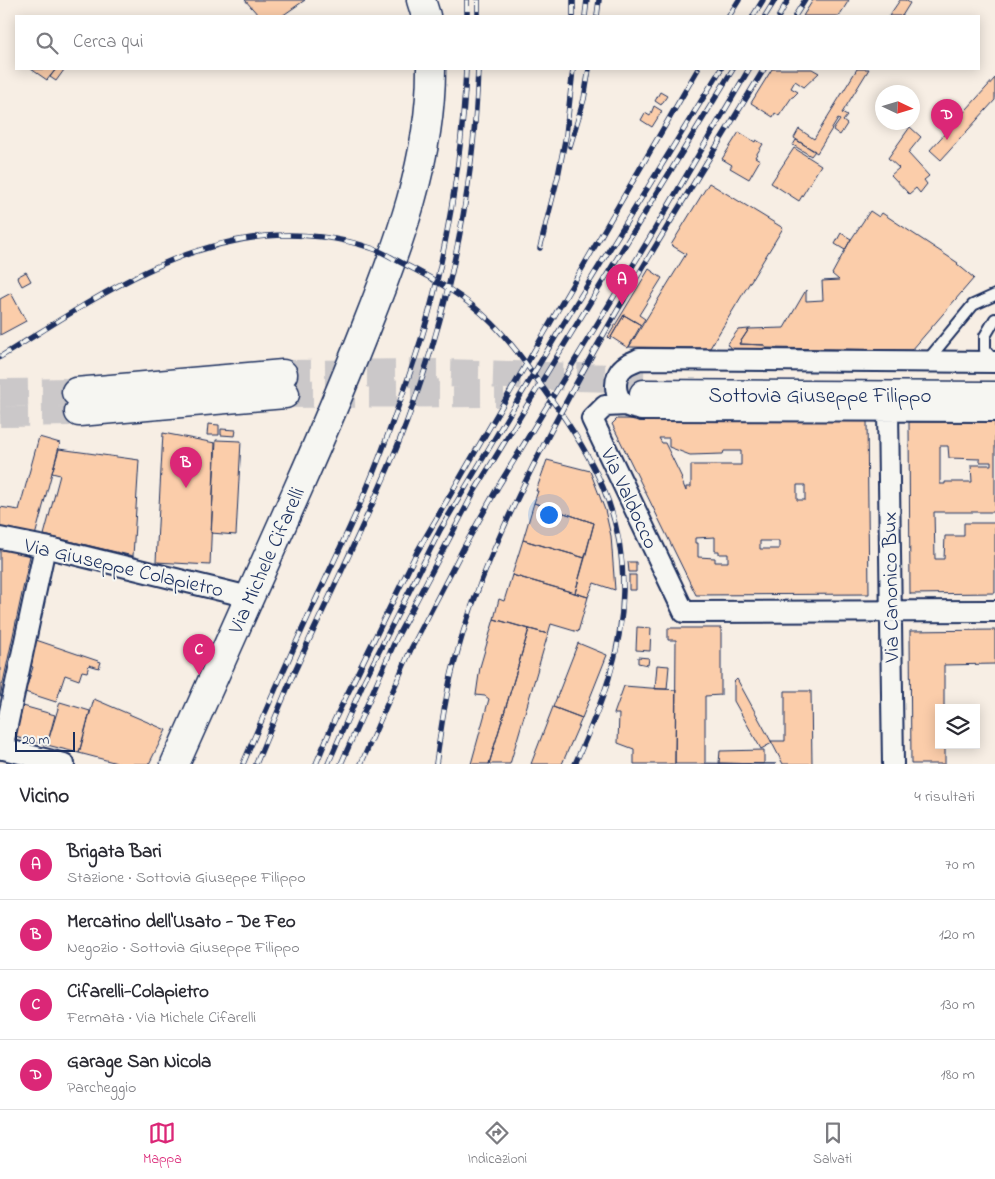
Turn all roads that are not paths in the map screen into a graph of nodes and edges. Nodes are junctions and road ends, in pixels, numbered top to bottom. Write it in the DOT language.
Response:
graph roads {
  1 [pos="421,0"];
  2 [pos="426,15"];
  3 [pos="431,70"];
  4 [pos="995,295"];
  5 [pos="995,320"];
  6 [pos="927,361"];
  7 [pos="995,362"];
  8 [pos="995,382"];
  9 [pos="284,384"];
  10 [pos="638,393"];
  11 [pos="995,396"];
  12 [pos="77,402"];
  13 [pos="888,411"];
  14 [pos="995,412"];
  15 [pos="0,538"];
  16 [pos="45,547"];
  17 [pos="249,597"];
  18 [pos="891,611"];
  19 [pos="995,611"];
  20 [pos="1,748"];
  21 [pos="64,764"];
  22 [pos="175,764"];
  23 [pos="893,764"];
  1 -- 2 [label="main road"];
  3 -- 17 [label="main road, Via Michele Cifarelli"];
  4 -- 6 [label="lane"];
  5 -- 7 [label="lane"];
  6 -- 7 [label="street"];
  6 -- 10 [label="street"];
  8 -- 10 [label="main road, Sottovia Giuseppe Filippo"];
  9 -- 12 [label="main road"];
  10 -- 11 [label="main road, Sottovia Giuseppe Filippo"];
  10 -- 13 [label="street"];
  10 -- 18 [label="street, Via Valdocco"];
  13 -- 14 [label="street"];
  13 -- 18 [label="street, Via Canonico Bux"];
  15 -- 16 [label="street, Via Giuseppe Colapietro"];
  16 -- 17 [label="street, Via Giuseppe Colapietro"];
  16 -- 20 [label="street"];
  17 -- 22 [label="main road, Via Michele Cifarelli"];
  18 -- 19 [label="street"];
  18 -- 23 [label="street, Via Canonico Bux"];
  20 -- 21 [label="street"];
}
